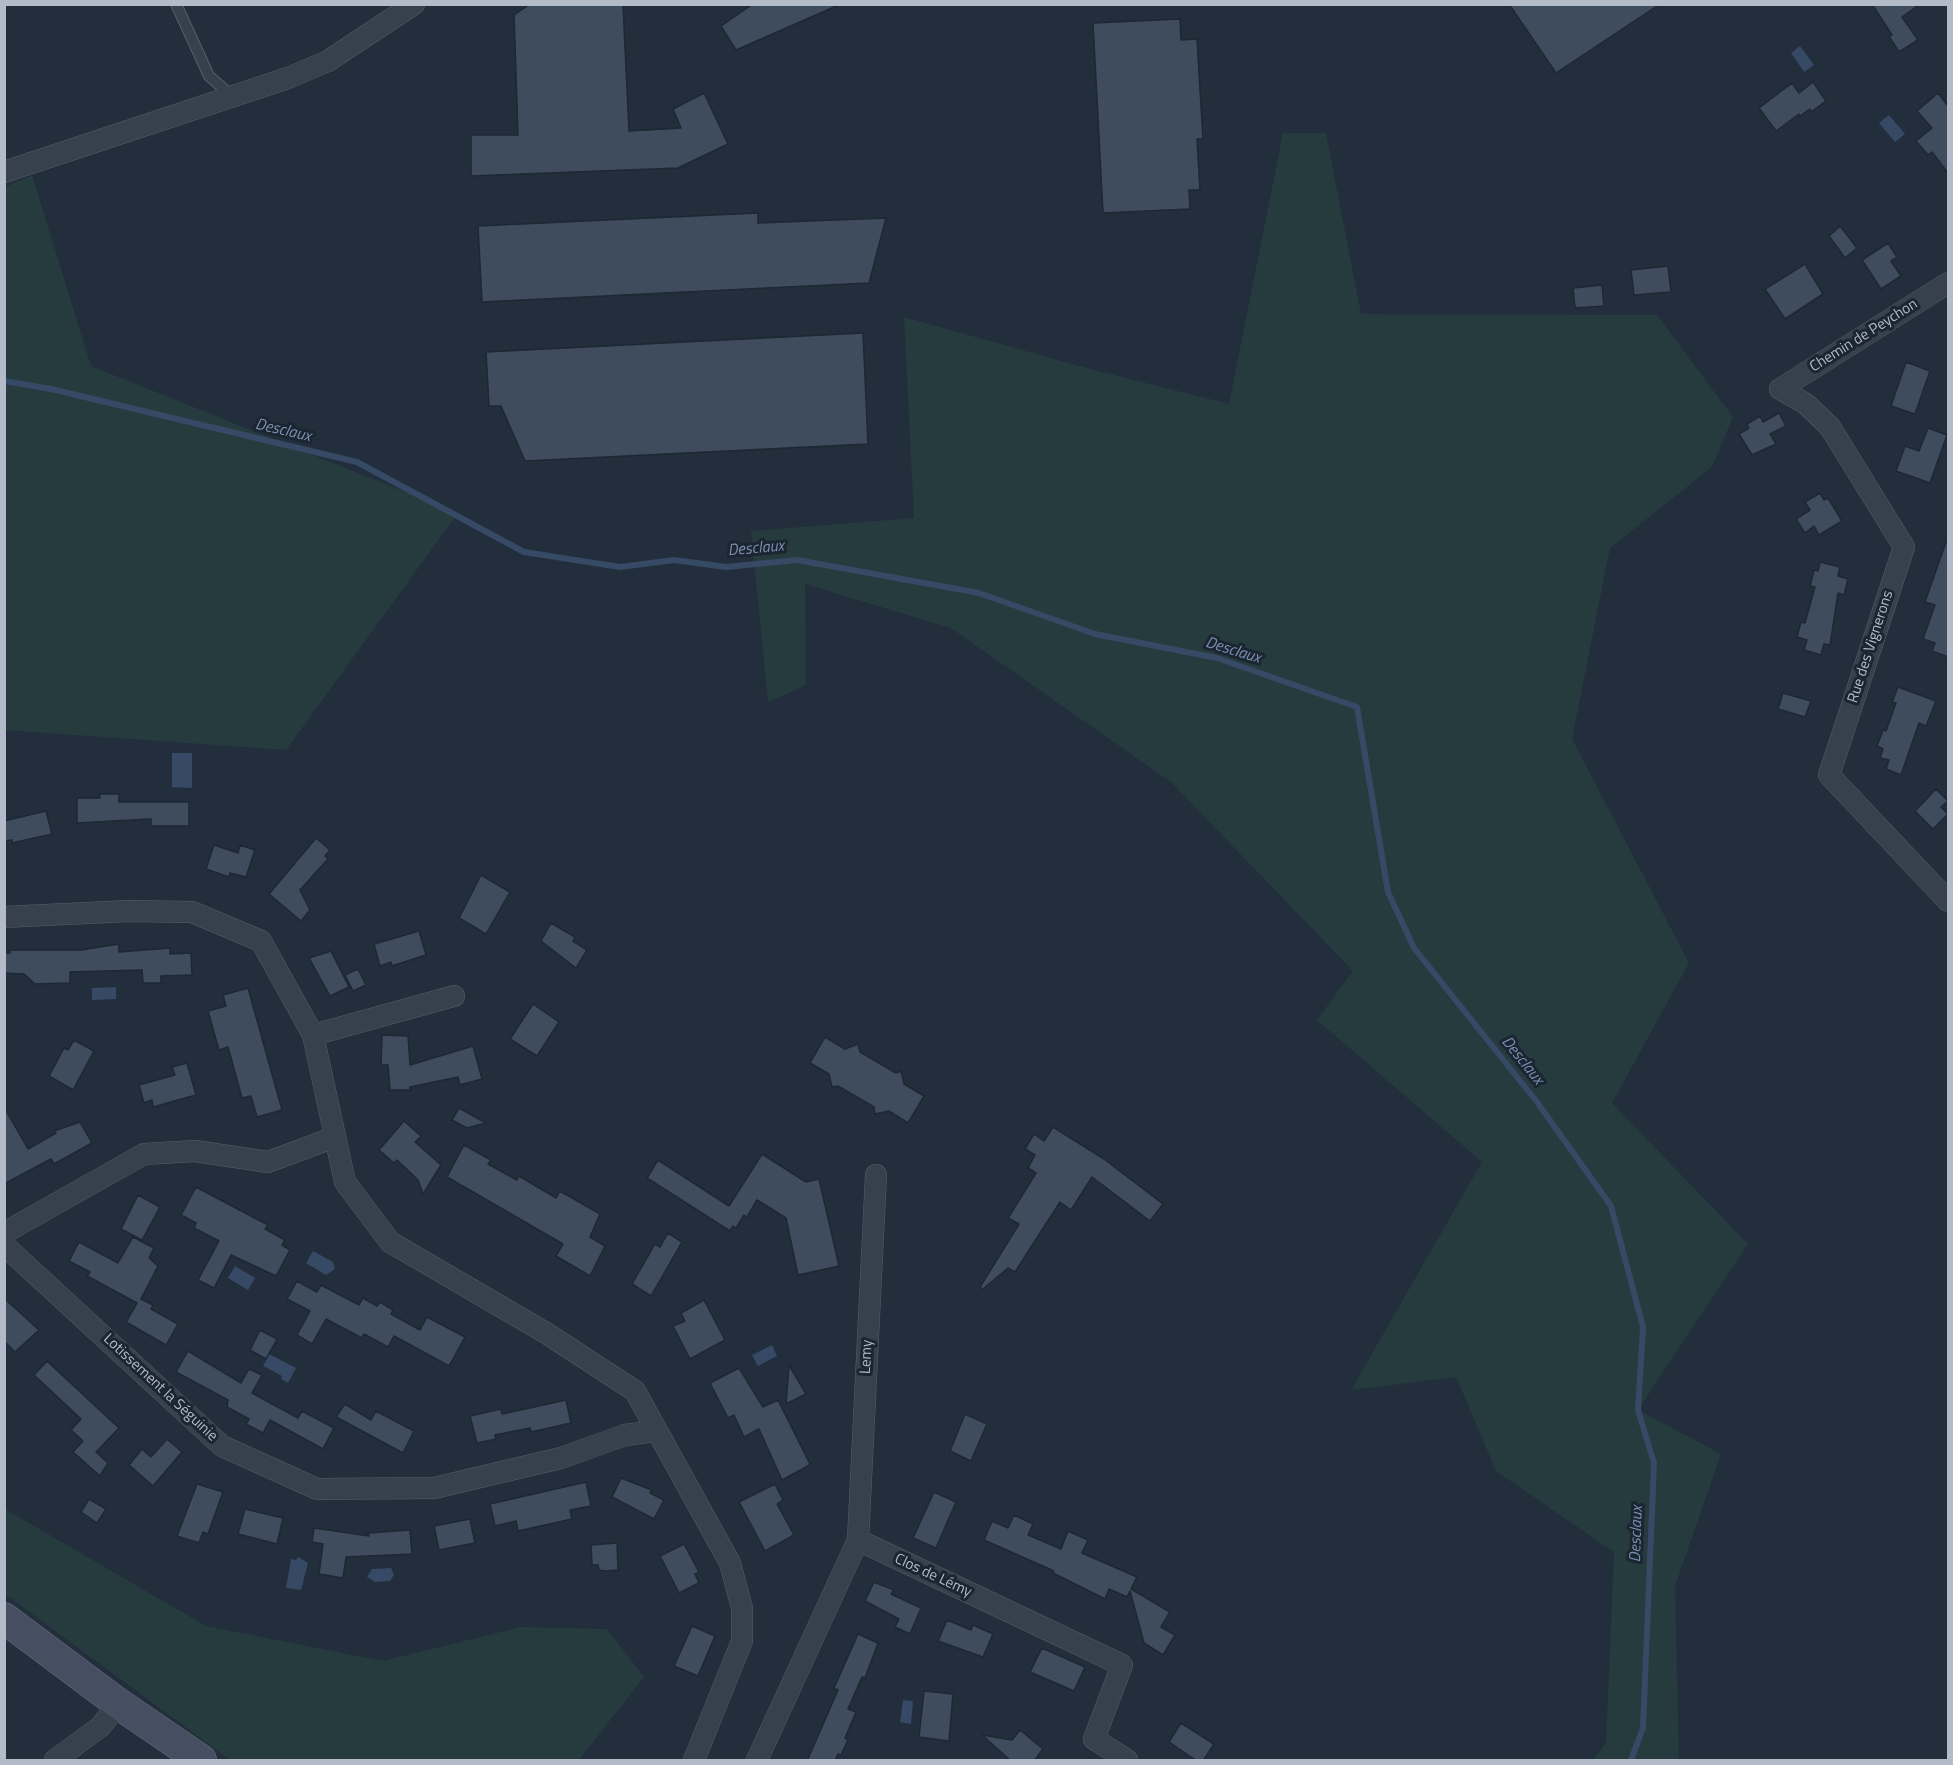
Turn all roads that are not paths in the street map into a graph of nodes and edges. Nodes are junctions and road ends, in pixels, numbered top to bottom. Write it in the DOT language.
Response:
graph roads {
  1 [pos="176,4"];
  2 [pos="414,4"];
  3 [pos="234,98"];
  4 [pos="4,172"];
  5 [pos="1948,283"];
  6 [pos="1780,389"];
  7 [pos="1948,901"];
  8 [pos="4,917"];
  9 [pos="454,996"];
  10 [pos="313,1035"];
  11 [pos="335,1137"];
  12 [pos="876,1175"];
  13 [pos="4,1233"];
  14 [pos="4,1245"];
  15 [pos="656,1431"];
  16 [pos="858,1540"];
  17 [pos="4,1618"];
  18 [pos="119,1704"];
  19 [pos="55,1761"];
  20 [pos="201,1761"];
  21 [pos="694,1761"];
  22 [pos="757,1761"];
  23 [pos="1127,1761"];
  1 -- 3 [label="lane"];
  2 -- 3 [label="street"];
  3 -- 4 [label="street"];
  5 -- 6 [label="street, Chemin de Peychon"];
  6 -- 7 [label="street, Rue des Vignerons"];
  8 -- 10 [label="street"];
  9 -- 10 [label="street"];
  10 -- 11 [label="street"];
  11 -- 13 [label="street"];
  11 -- 15 [label="street"];
  12 -- 16 [label="street, Lemy"];
  14 -- 15 [label="street, Lotissement la Séguinie"];
  15 -- 21 [label="street"];
  16 -- 22 [label="street"];
  16 -- 23 [label="street, Clos de Lémy"];
  17 -- 18 [label="street"];
  18 -- 19 [label="street"];
  18 -- 20 [label="street"];
}
